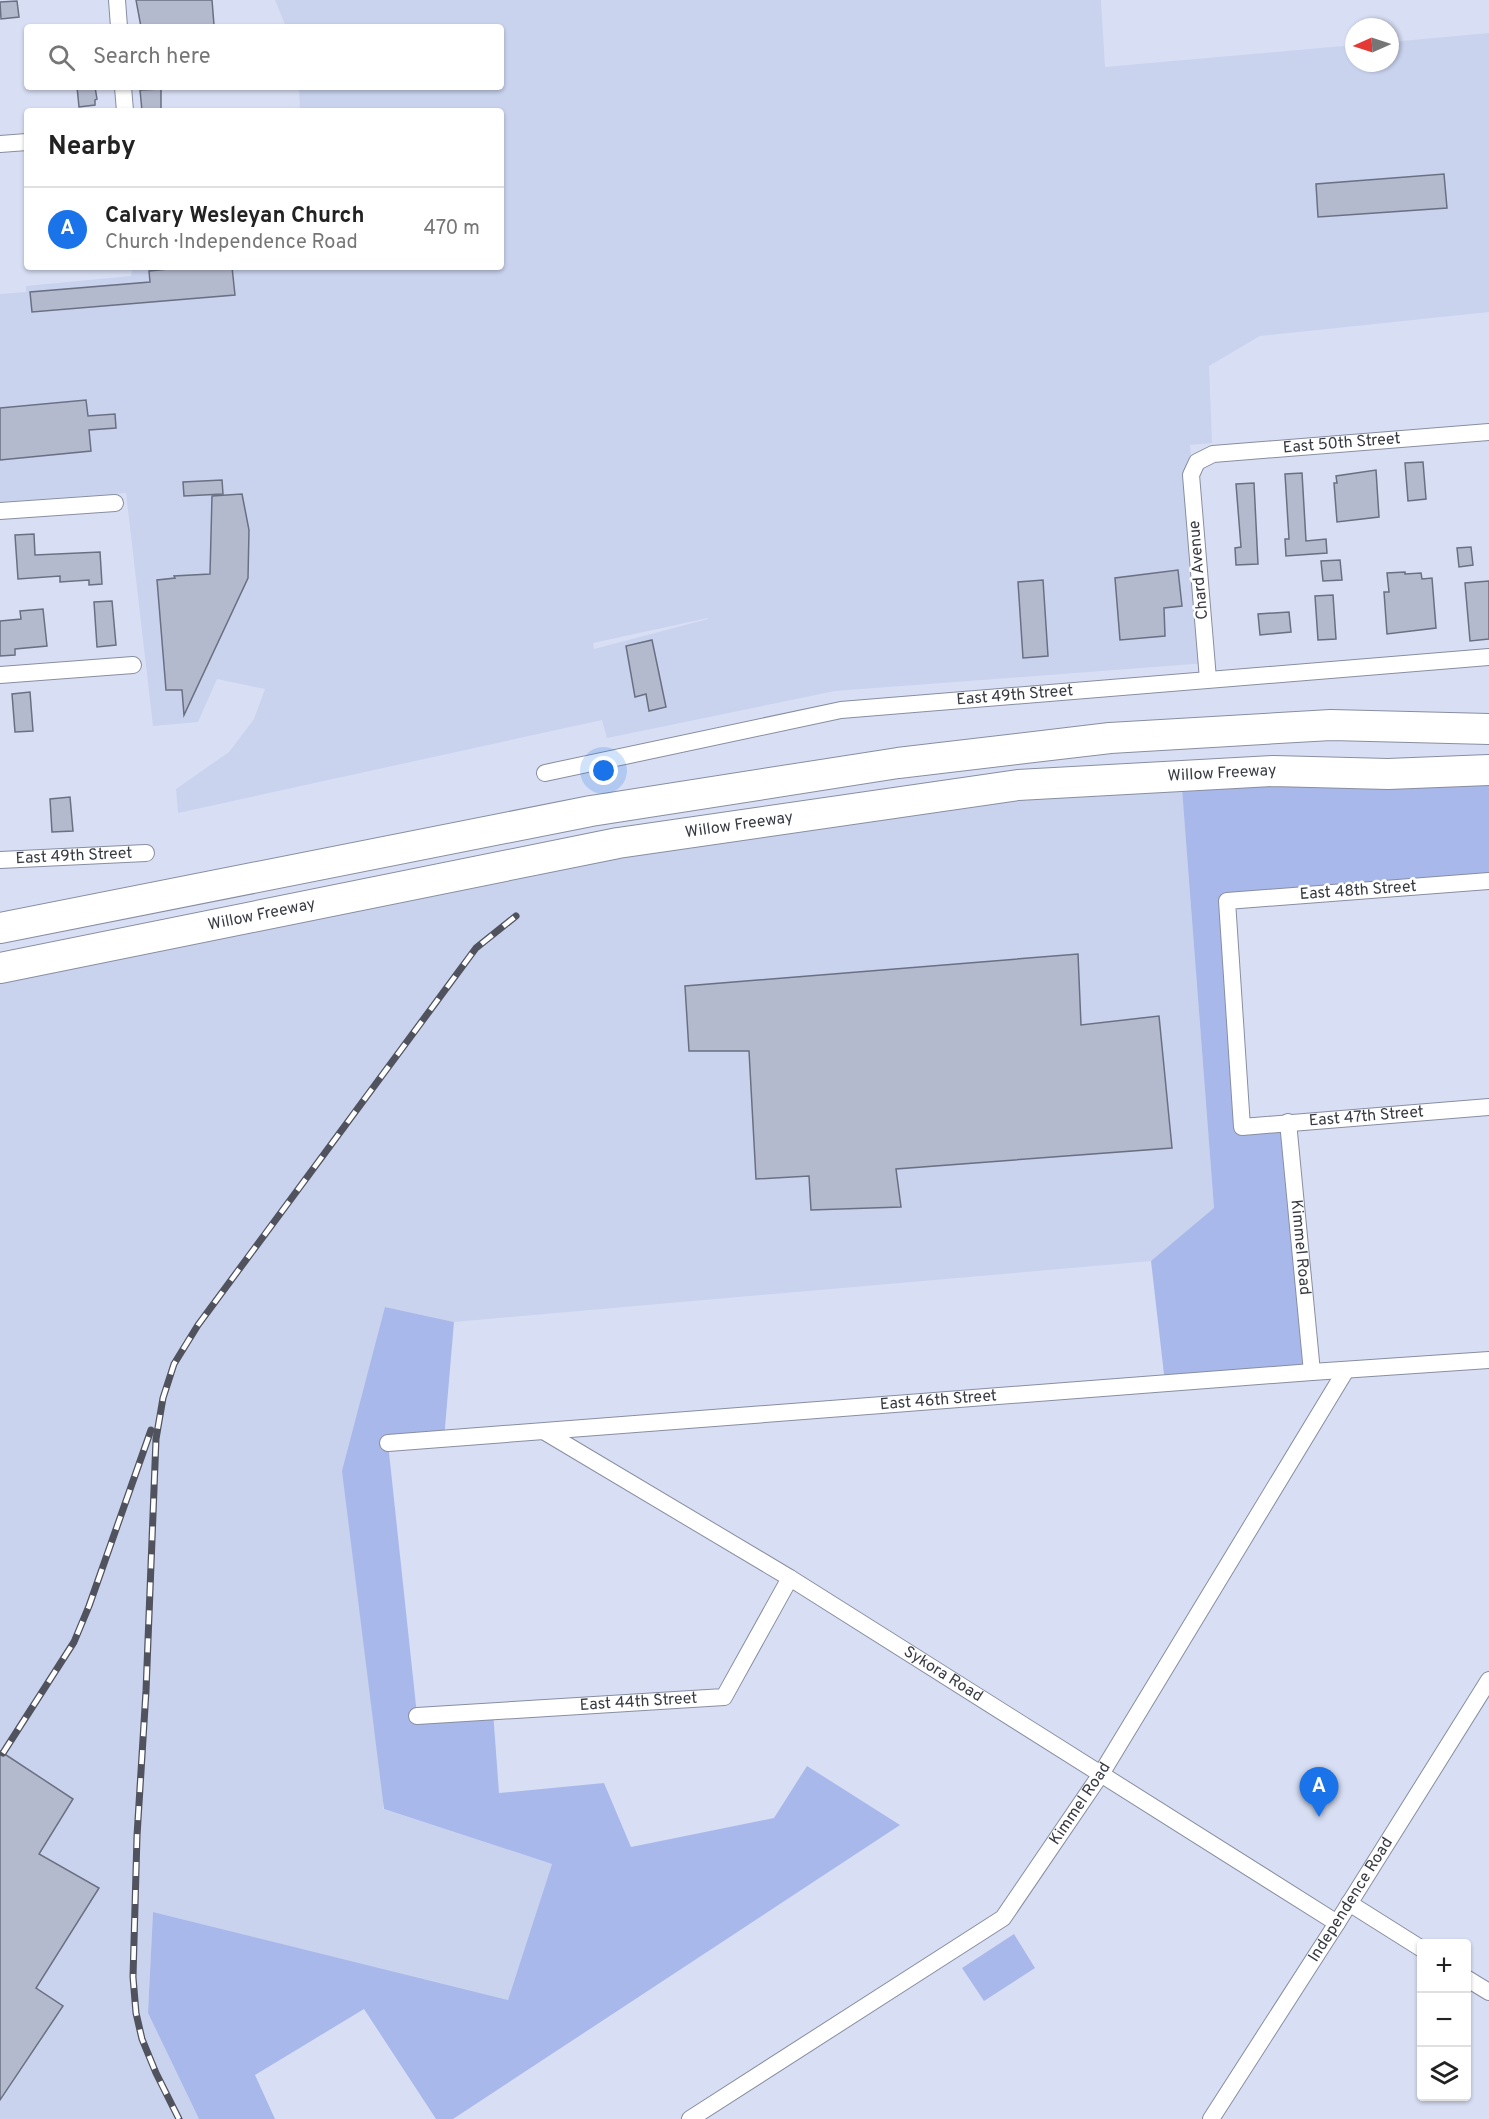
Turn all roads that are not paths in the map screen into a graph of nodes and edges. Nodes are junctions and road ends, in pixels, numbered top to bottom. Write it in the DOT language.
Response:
graph roads {
  1 [pos="117,0"];
  2 [pos="119,24"];
  3 [pos="123,90"];
  4 [pos="125,108"];
  5 [pos="24,142"];
  6 [pos="0,144"];
  7 [pos="1489,432"];
  8 [pos="1197,462"];
  9 [pos="115,503"];
  10 [pos="0,511"];
  11 [pos="1489,657"];
  12 [pos="133,665"];
  13 [pos="0,675"];
  14 [pos="1208,679"];
  15 [pos="1489,729"];
  16 [pos="1489,770"];
  17 [pos="545,773"];
  18 [pos="1388,774"];
  19 [pos="1489,785"];
  20 [pos="146,853"];
  21 [pos="0,860"];
  22 [pos="1489,881"];
  23 [pos="0,928"];
  24 [pos="0,968"];
  25 [pos="1489,1107"];
  26 [pos="1288,1122"];
  27 [pos="1242,1127"];
  28 [pos="1489,1360"];
  29 [pos="1347,1370"];
  30 [pos="1311,1372"];
  31 [pos="545,1432"];
  32 [pos="388,1443"];
  33 [pos="790,1578"];
  34 [pos="1489,1680"];
  35 [pos="417,1716"];
  36 [pos="1101,1774"];
  37 [pos="1349,1903"];
  38 [pos="1337,1923"];
  39 [pos="1417,1946"];
  40 [pos="1471,1981"];
  41 [pos="1489,1992"];
  42 [pos="1213,2118"];
  43 [pos="690,2119"];
  1 -- 2 [label="street"];
  3 -- 4 [label="street"];
  5 -- 6 [label="street"];
  7 -- 8 [label="street, East 50th Street"];
  8 -- 14 [label="street, Chard Avenue"];
  9 -- 10 [label="street"];
  11 -- 14 [label="street, East 49th Street"];
  12 -- 13 [label="street"];
  14 -- 17 [label="street, East 49th Street"];
  15 -- 23 [label="highway"];
  16 -- 18 [label="highway, Willow Freeway"];
  18 -- 19 [label="highway"];
  18 -- 24 [label="highway, Willow Freeway"];
  20 -- 21 [label="street, East 49th Street"];
  22 -- 27 [label="street, East 48th Street"];
  25 -- 26 [label="street, East 47th Street"];
  26 -- 27 [label="street, East 47th Street"];
  26 -- 30 [label="street, Kimmel Road"];
  28 -- 29 [label="street, East 46th Street"];
  29 -- 30 [label="street, East 46th Street"];
  29 -- 36 [label="street, Kimmel Road"];
  30 -- 31 [label="street, East 46th Street"];
  31 -- 32 [label="street, East 46th Street"];
  31 -- 33 [label="street, Sykora Road"];
  33 -- 35 [label="street, East 44th Street"];
  33 -- 36 [label="street, Sykora Road"];
  34 -- 37 [label="street, Independence Road"];
  36 -- 38 [label="street, Sykora Road"];
  36 -- 43 [label="street, Kimmel Road"];
  37 -- 38 [label="street, Independence Road"];
  37 -- 39 [label="street"];
  38 -- 42 [label="street, Independence Road"];
  40 -- 41 [label="street"];
}
